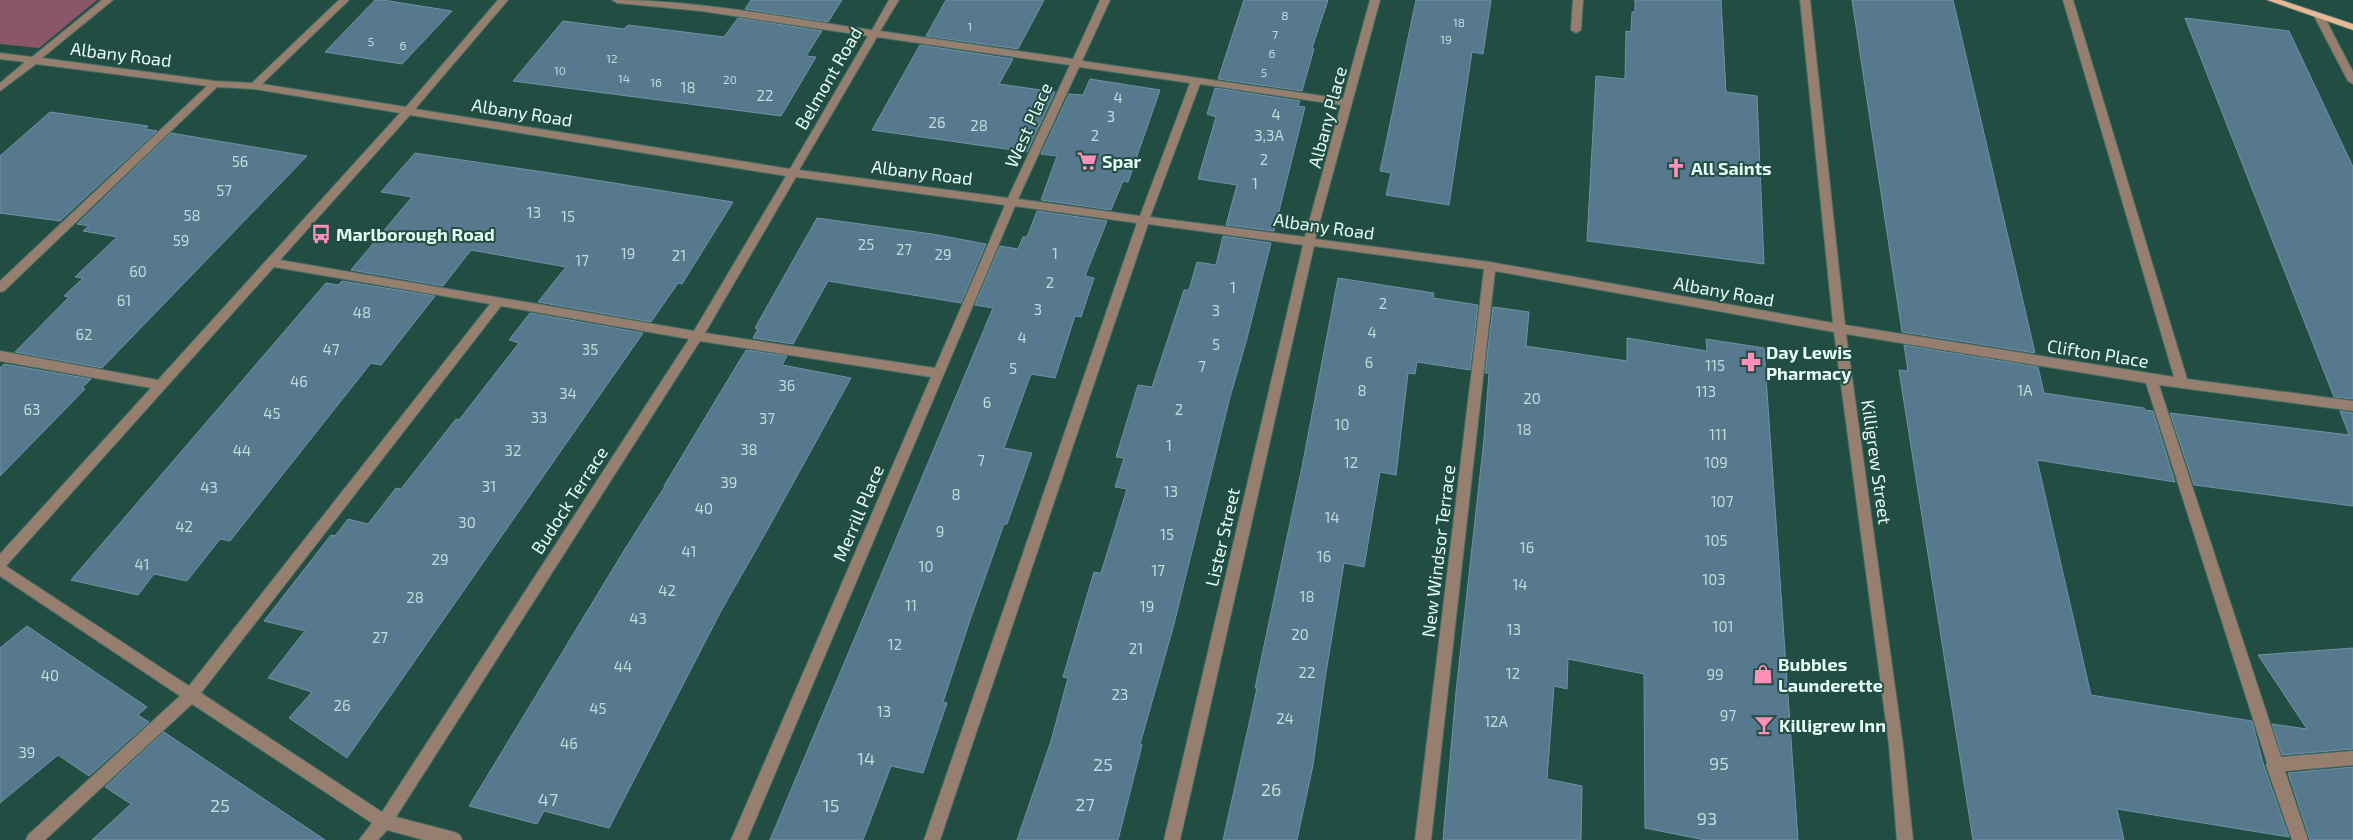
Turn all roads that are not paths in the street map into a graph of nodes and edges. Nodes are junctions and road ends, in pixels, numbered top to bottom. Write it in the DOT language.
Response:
graph roads {
  1 [pos="108,0"];
  2 [pos="344,0"];
  3 [pos="503,0"];
  4 [pos="617,0"];
  5 [pos="894,0"];
  6 [pos="1105,0"];
  7 [pos="1376,0"];
  8 [pos="1578,0"];
  9 [pos="1804,0"];
  10 [pos="2068,0"];
  11 [pos="2272,0"];
  12 [pos="704,4"];
  13 [pos="2319,16"];
  14 [pos="2353,27"];
  15 [pos="1576,30"];
  16 [pos="872,34"];
  17 [pos="0,56"];
  18 [pos="34,60"];
  19 [pos="1075,63"];
  20 [pos="1196,81"];
  21 [pos="2353,82"];
  22 [pos="215,84"];
  23 [pos="254,86"];
  24 [pos="0,88"];
  25 [pos="1348,103"];
  26 [pos="407,112"];
  27 [pos="792,173"];
  28 [pos="1012,201"];
  29 [pos="1144,219"];
  30 [pos="1309,242"];
  31 [pos="270,262"];
  32 [pos="1490,266"];
  33 [pos="0,288"];
  34 [pos="498,302"];
  35 [pos="1839,329"];
  36 [pos="696,336"];
  37 [pos="0,356"];
  38 [pos="938,373"];
  39 [pos="2151,379"];
  40 [pos="2182,383"];
  41 [pos="161,385"];
  42 [pos="2353,406"];
  43 [pos="0,563"];
  44 [pos="0,569"];
  45 [pos="191,695"];
  46 [pos="2353,758"];
  47 [pos="2274,765"];
  48 [pos="384,822"];
  49 [pos="34,840"];
  50 [pos="367,840"];
  51 [pos="454,840"];
  52 [pos="739,840"];
  53 [pos="932,840"];
  54 [pos="1172,840"];
  55 [pos="1422,840"];
  56 [pos="1905,840"];
  57 [pos="2300,840"];
  1 -- 18 [label="street"];
  2 -- 23 [label="street"];
  3 -- 26 [label="street"];
  4 -- 12 [label="street"];
  5 -- 16 [label="street, Belmont Road"];
  6 -- 19 [label="street, West Place"];
  7 -- 25 [label="street, Albany Place"];
  8 -- 15 [label="street"];
  9 -- 35 [label="street, Killigrew Street"];
  10 -- 40 [label="street"];
  11 -- 13 [label="main road"];
  12 -- 16 [label="street"];
  13 -- 14 [label="main road"];
  13 -- 21 [label="street"];
  16 -- 19 [label="street"];
  16 -- 27 [label="street, Belmont Road"];
  17 -- 18 [label="street, Albany Road"];
  18 -- 22 [label="street, Albany Road"];
  18 -- 24 [label="street"];
  19 -- 20 [label="street"];
  19 -- 28 [label="street, West Place"];
  20 -- 25 [label="street"];
  20 -- 29 [label="street"];
  22 -- 23 [label="street, Albany Road"];
  22 -- 33 [label="street"];
  23 -- 26 [label="street, Albany Road"];
  25 -- 30 [label="street, Albany Place"];
  26 -- 27 [label="street, Albany Road"];
  26 -- 31 [label="street"];
  27 -- 28 [label="street, Albany Road"];
  27 -- 36 [label="street, Budock Terrace"];
  28 -- 29 [label="street, Albany Road"];
  28 -- 38 [label="street, Merrill Place"];
  29 -- 30 [label="street, Albany Road"];
  29 -- 53 [label="street"];
  30 -- 32 [label="street, Albany Road"];
  30 -- 54 [label="street, Lister Street"];
  31 -- 34 [label="street"];
  31 -- 41 [label="street"];
  32 -- 35 [label="street, Albany Road"];
  32 -- 55 [label="street, New Windsor Terrace"];
  34 -- 36 [label="street"];
  34 -- 45 [label="street"];
  35 -- 39 [label="street, Clifton Place"];
  35 -- 56 [label="street, Killigrew Street"];
  36 -- 38 [label="street"];
  36 -- 48 [label="street, Budock Terrace"];
  37 -- 41 [label="street"];
  38 -- 52 [label="street, Merrill Place"];
  39 -- 40 [label="street, Clifton Place"];
  39 -- 47 [label="street"];
  40 -- 42 [label="street, Clifton Place"];
  41 -- 43 [label="street"];
  44 -- 45 [label="street"];
  45 -- 48 [label="street"];
  45 -- 49 [label="street"];
  46 -- 47 [label="street"];
  47 -- 57 [label="street"];
  48 -- 50 [label="street, Budock Terrace"];
  48 -- 51 [label="street"];
}
